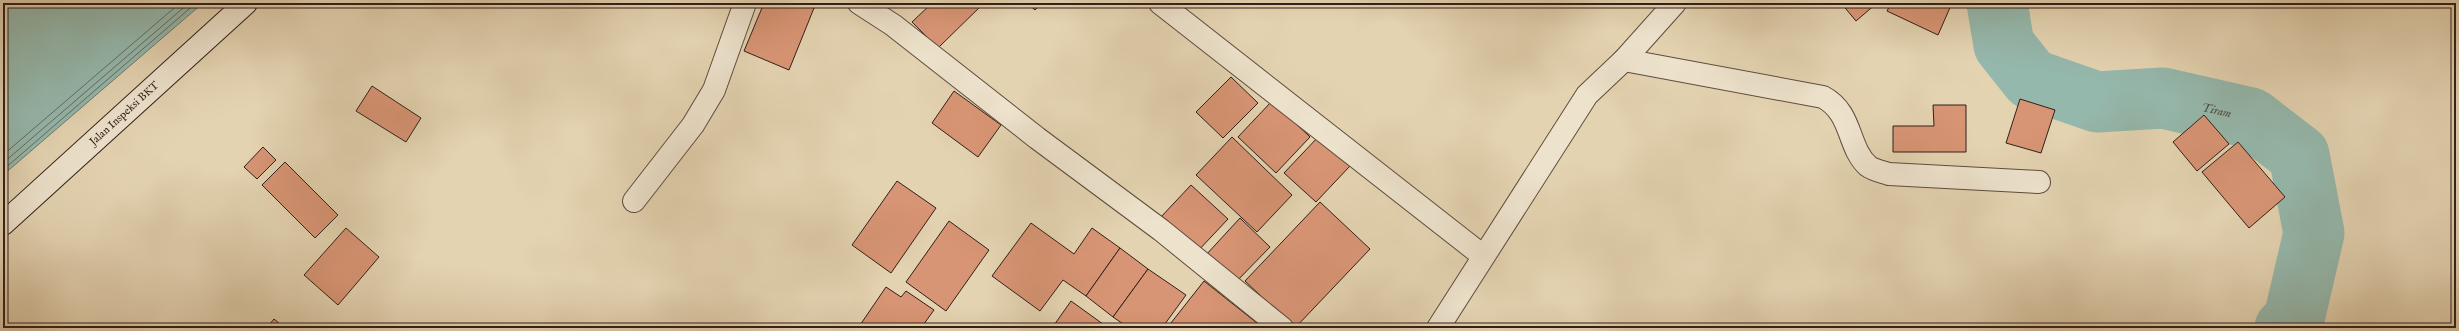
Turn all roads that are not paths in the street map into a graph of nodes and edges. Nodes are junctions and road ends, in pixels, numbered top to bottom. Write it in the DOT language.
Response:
graph roads {
  1 [pos="246,3"];
  2 [pos="745,3"];
  3 [pos="860,3"];
  4 [pos="1160,3"];
  5 [pos="1675,3"];
  6 [pos="1624,60"];
  7 [pos="2038,182"];
  8 [pos="634,201"];
  9 [pos="3,224"];
  10 [pos="1483,256"];
  11 [pos="1282,328"];
  12 [pos="1438,328"];
  1 -- 9 [label="street, Jalan Inspeksi BKT"];
  2 -- 8 [label="street"];
  3 -- 11 [label="street"];
  4 -- 10 [label="street"];
  5 -- 6 [label="street"];
  6 -- 7 [label="street"];
  6 -- 10 [label="street"];
  10 -- 12 [label="street"];
}
